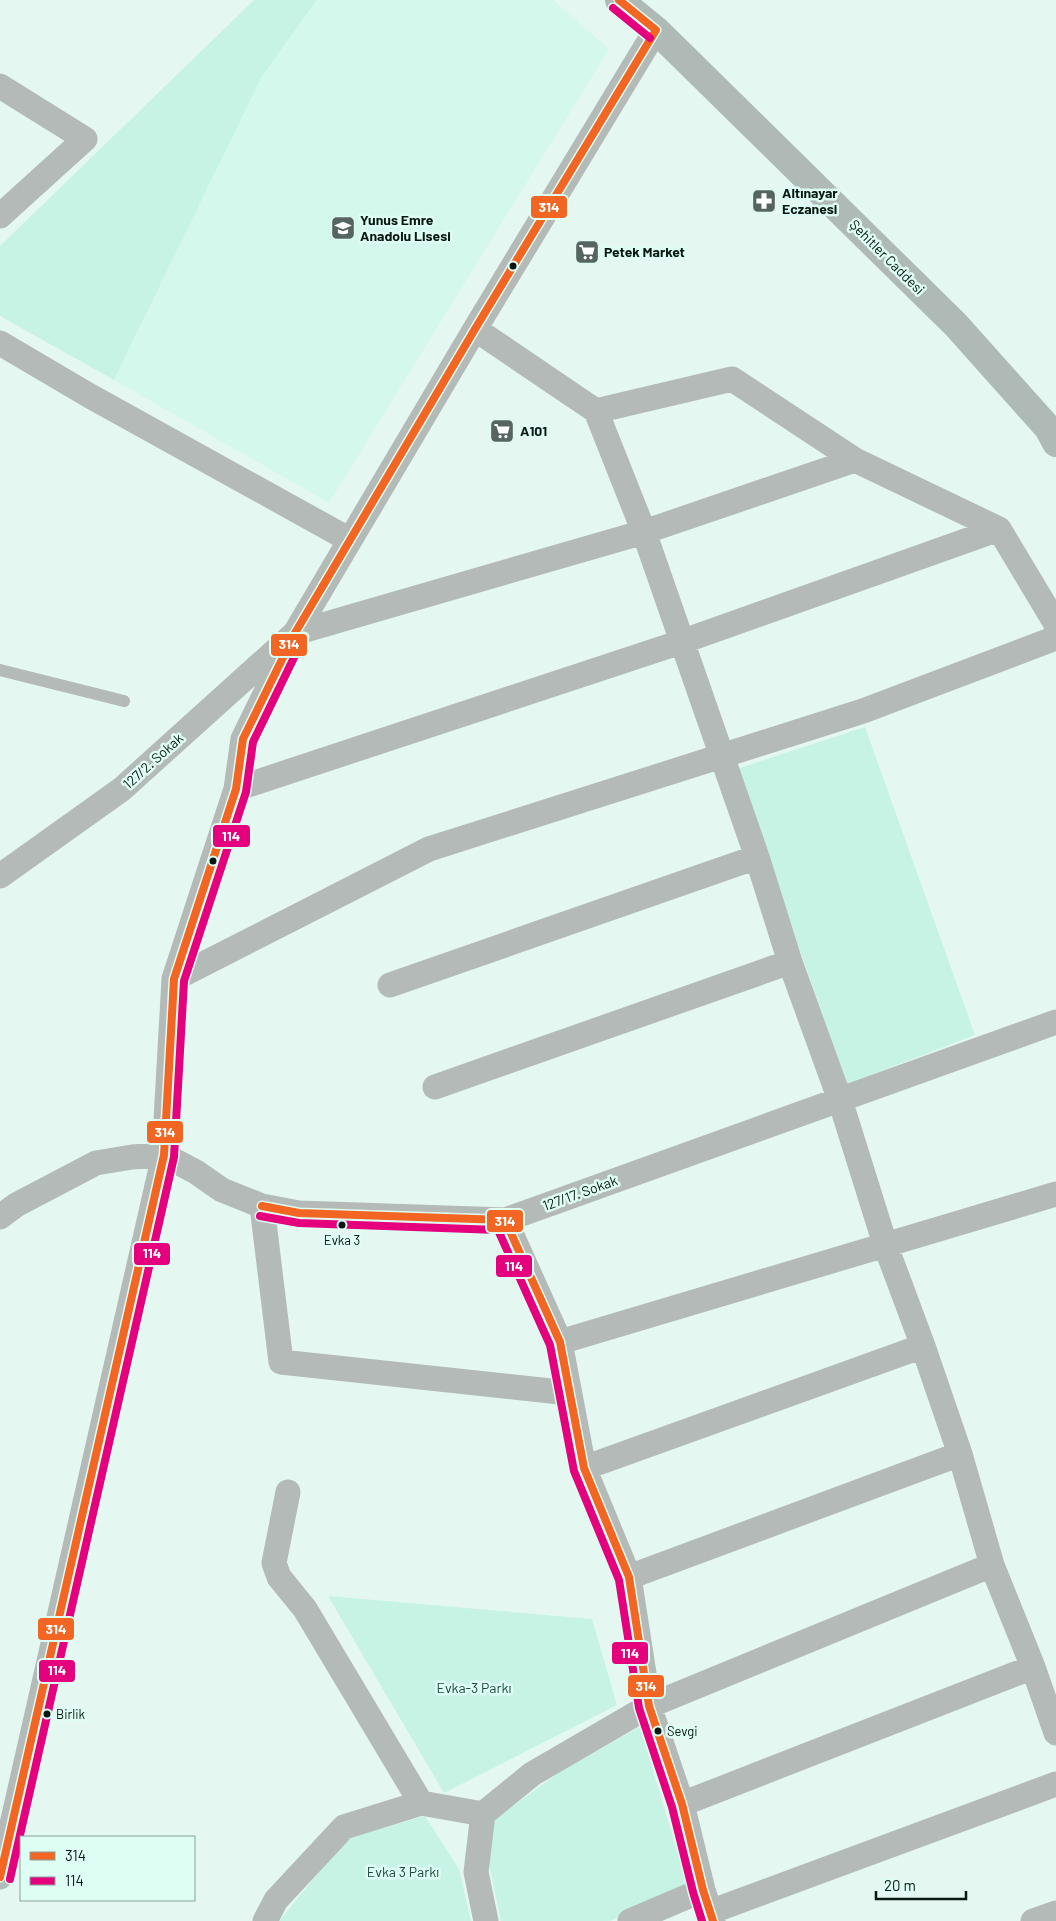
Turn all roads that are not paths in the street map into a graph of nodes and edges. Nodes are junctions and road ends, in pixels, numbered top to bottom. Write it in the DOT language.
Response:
graph roads {
  1 [pos="620,0"];
  2 [pos="656,30"];
  3 [pos="0,86"];
  4 [pos="0,216"];
  5 [pos="475,329"];
  6 [pos="0,343"];
  7 [pos="596,411"];
  8 [pos="1056,443"];
  9 [pos="855,460"];
  10 [pos="999,529"];
  11 [pos="644,532"];
  12 [pos="350,540"];
  13 [pos="1056,624"];
  14 [pos="295,633"];
  15 [pos="1056,638"];
  16 [pos="681,642"];
  17 [pos="0,670"];
  18 [pos="124,701"];
  19 [pos="721,756"];
  20 [pos="236,789"];
  21 [pos="757,857"];
  22 [pos="0,876"];
  23 [pos="790,962"];
  24 [pos="174,979"];
  25 [pos="390,985"];
  26 [pos="1056,1022"];
  27 [pos="435,1086"];
  28 [pos="840,1100"];
  29 [pos="164,1155"];
  30 [pos="1056,1194"];
  31 [pos="262,1206"];
  32 [pos="0,1217"];
  33 [pos="505,1220"];
  34 [pos="886,1244"];
  35 [pos="560,1342"];
  36 [pos="923,1346"];
  37 [pos="568,1393"];
  38 [pos="960,1454"];
  39 [pos="584,1468"];
  40 [pos="288,1492"];
  41 [pos="992,1565"];
  42 [pos="629,1577"];
  43 [pos="1033,1667"];
  44 [pos="649,1706"];
  45 [pos="1056,1733"];
  46 [pos="1056,1784"];
  47 [pos="421,1803"];
  48 [pos="682,1804"];
  49 [pos="482,1814"];
  50 [pos="0,1877"];
  51 [pos="709,1908"];
  52 [pos="1056,1913"];
  53 [pos="265,1921"];
  54 [pos="486,1921"];
  55 [pos="630,1921"];
  56 [pos="1033,1921"];
  1 -- 2 [label="street, Şehitler Caddesi"];
  2 -- 5 [label="street"];
  2 -- 8 [label="street, Şehitler Caddesi"];
  3 -- 4 [label="street"];
  5 -- 7 [label="street"];
  5 -- 12 [label="street"];
  6 -- 12 [label="street"];
  7 -- 9 [label="street"];
  7 -- 11 [label="street"];
  9 -- 10 [label="street"];
  9 -- 11 [label="street"];
  10 -- 13 [label="street"];
  10 -- 16 [label="street"];
  11 -- 14 [label="street"];
  11 -- 16 [label="street"];
  12 -- 14 [label="street"];
  14 -- 20 [label="street"];
  14 -- 22 [label="street, 127/2. Sokak"];
  15 -- 19 [label="street"];
  16 -- 19 [label="street"];
  16 -- 20 [label="street"];
  17 -- 18 [label="lane"];
  19 -- 21 [label="street"];
  19 -- 24 [label="street"];
  20 -- 24 [label="street"];
  21 -- 23 [label="street"];
  21 -- 25 [label="street"];
  23 -- 27 [label="street"];
  23 -- 28 [label="street"];
  24 -- 29 [label="street"];
  26 -- 28 [label="street, 127/17. Sokak"];
  28 -- 33 [label="street, 127/17. Sokak"];
  28 -- 34 [label="street"];
  29 -- 31 [label="street, 127/17. Sokak"];
  29 -- 32 [label="street"];
  29 -- 50 [label="street"];
  30 -- 34 [label="street"];
  31 -- 33 [label="street, 127/17. Sokak"];
  31 -- 37 [label="street"];
  33 -- 35 [label="street"];
  34 -- 35 [label="street"];
  34 -- 36 [label="street"];
  35 -- 37 [label="street"];
  36 -- 38 [label="street"];
  36 -- 39 [label="street"];
  37 -- 39 [label="street"];
  38 -- 41 [label="street"];
  38 -- 42 [label="street"];
  39 -- 42 [label="street"];
  40 -- 47 [label="street"];
  41 -- 43 [label="street"];
  41 -- 44 [label="street"];
  42 -- 44 [label="street"];
  43 -- 45 [label="street"];
  43 -- 48 [label="street"];
  44 -- 48 [label="street"];
  44 -- 49 [label="street"];
  46 -- 51 [label="street"];
  47 -- 49 [label="street"];
  47 -- 53 [label="street"];
  48 -- 51 [label="street"];
  49 -- 54 [label="street"];
  51 -- 55 [label="street"];
  52 -- 56 [label="street"];
}
